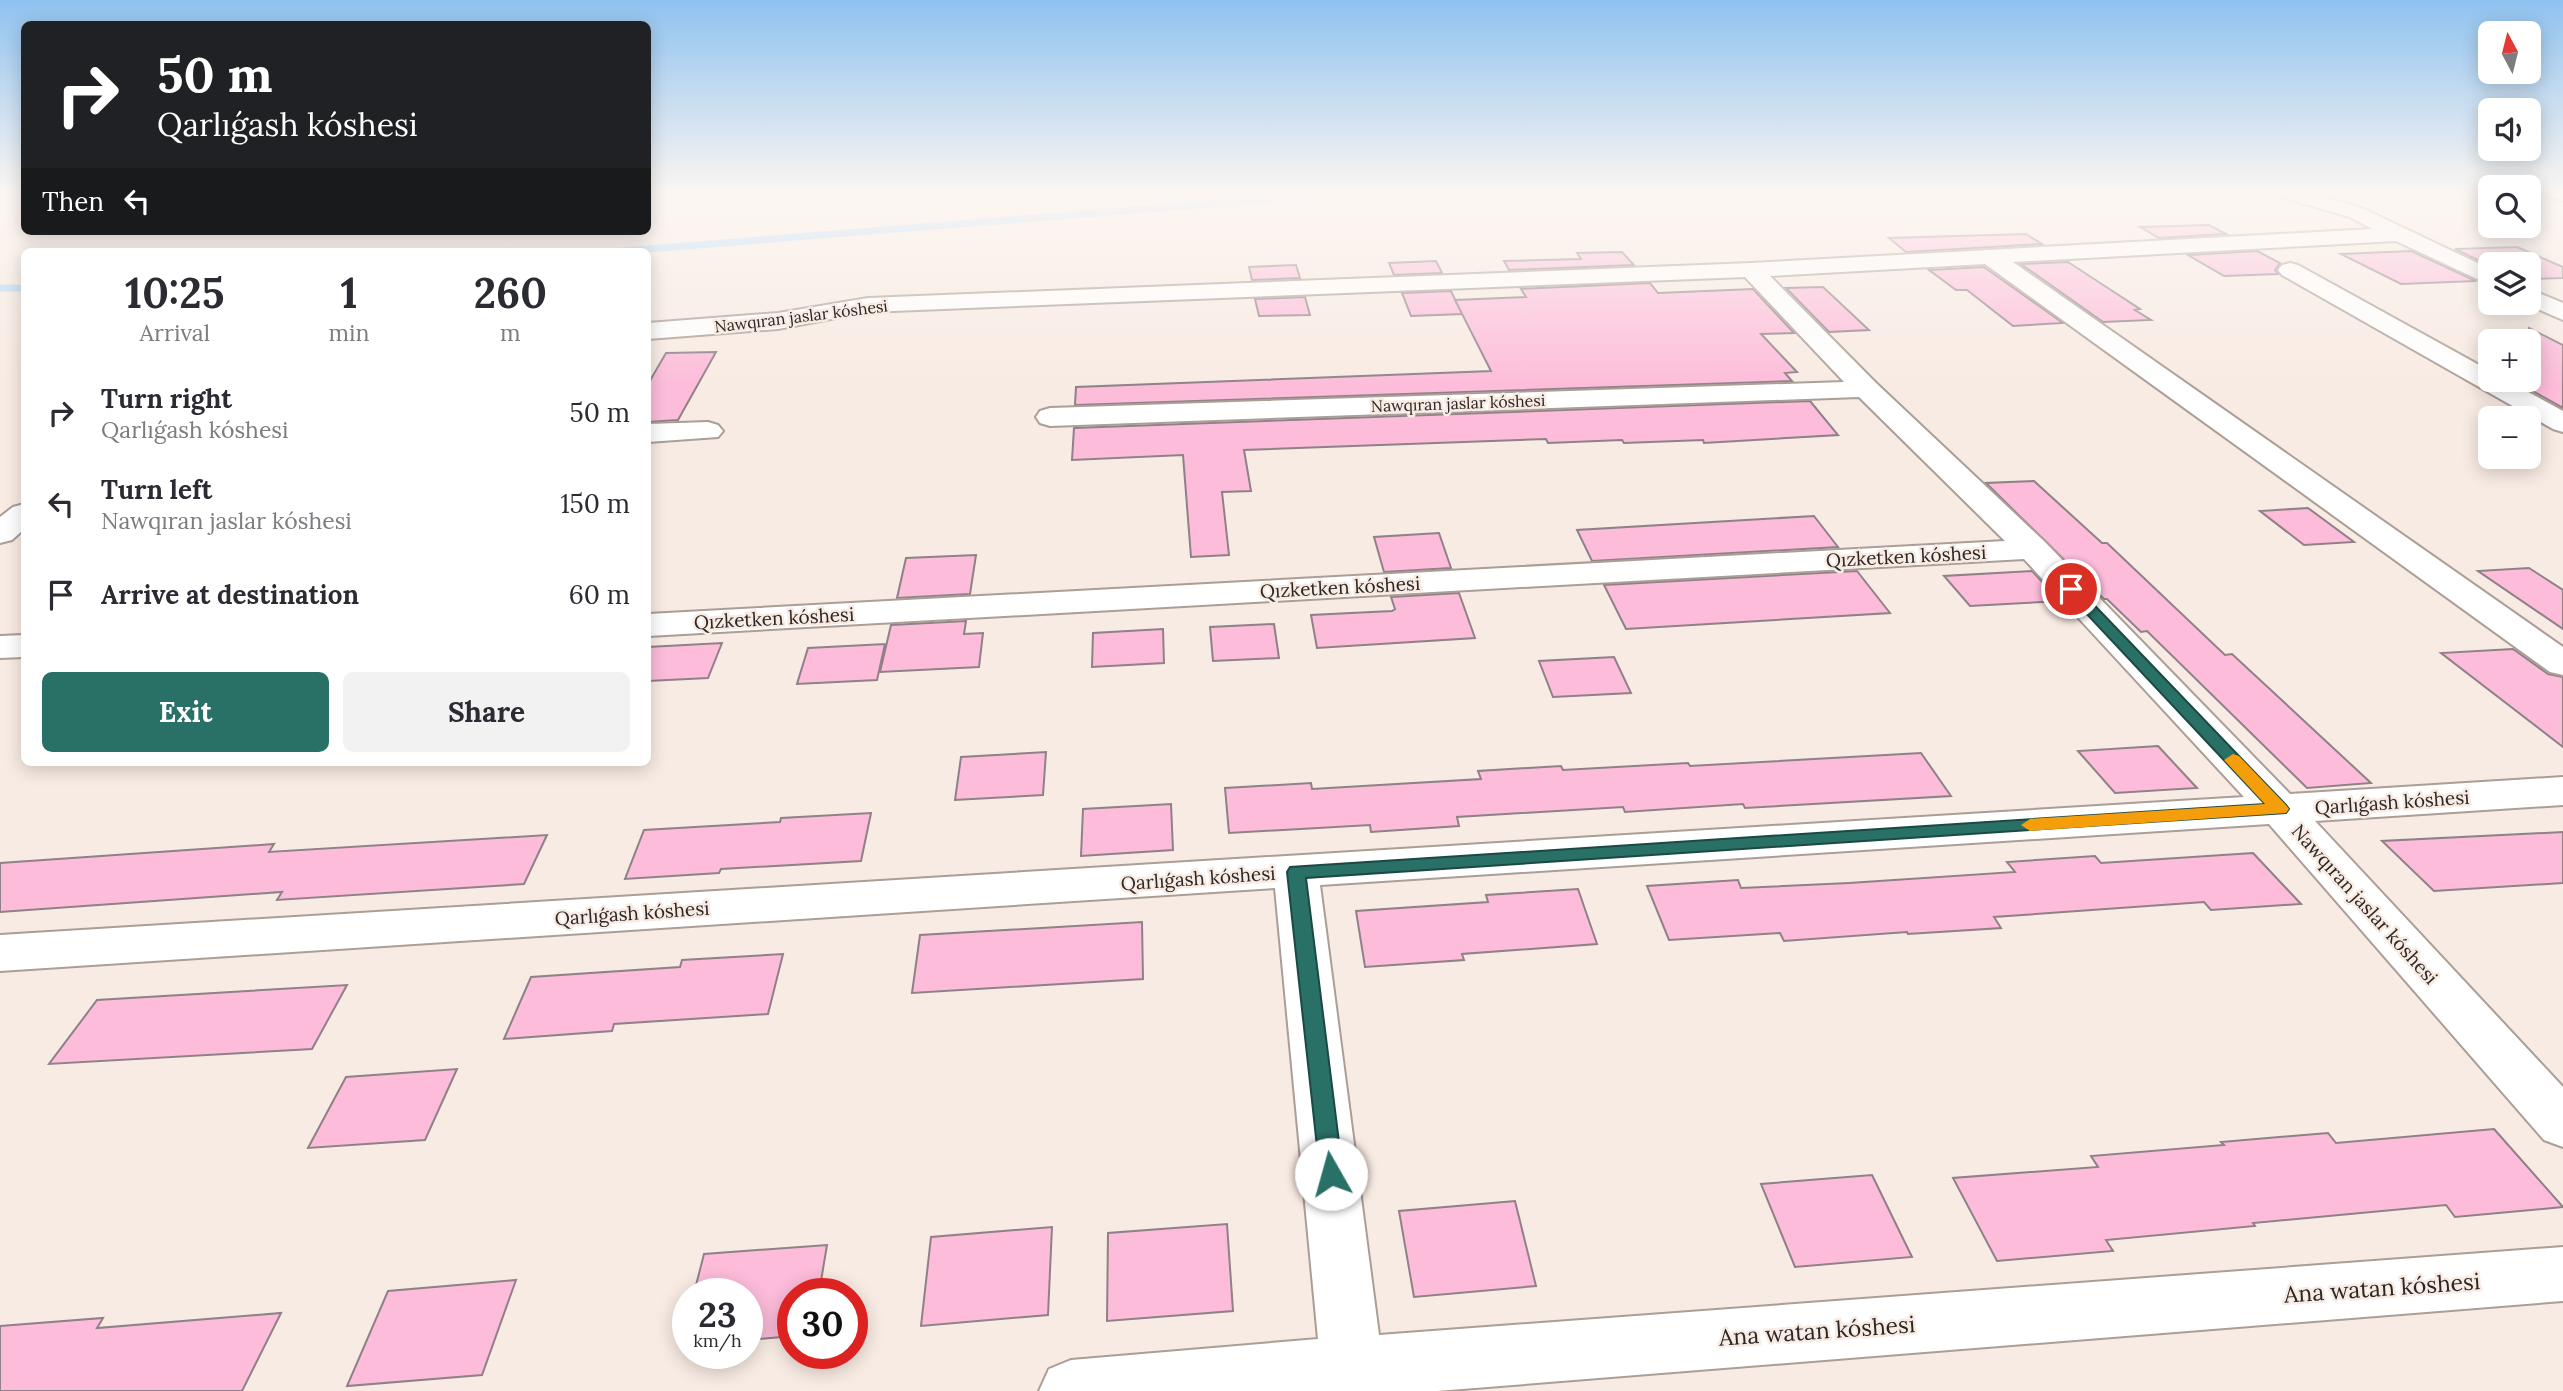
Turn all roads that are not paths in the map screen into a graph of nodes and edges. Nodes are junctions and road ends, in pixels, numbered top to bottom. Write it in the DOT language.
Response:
graph roads {
  1 [pos="1958,257"];
  2 [pos="1991,257"];
  3 [pos="2446,257"];
  4 [pos="1751,270"];
  5 [pos="2290,270"];
  6 [pos="2478,272"];
  7 [pos="2546,293"];
  8 [pos="2563,313"];
  9 [pos="651,331"];
  10 [pos="1866,390"];
  11 [pos="1050,418"];
  12 [pos="2563,423"];
  13 [pos="708,430"];
  14 [pos="651,433"];
  15 [pos="21,516"];
  16 [pos="0,533"];
  17 [pos="2033,550"];
  18 [pos="651,625"];
  19 [pos="21,646"];
  20 [pos="0,647"];
  21 [pos="2563,664"];
  22 [pos="2563,791"];
  23 [pos="2280,809"];
  24 [pos="1296,872"];
  25 [pos="0,953"];
  26 [pos="2563,1125"];
  27 [pos="2563,1274"];
  28 [pos="1354,1379"];
  29 [pos="1071,1391"];
  1 -- 4 [label="street, Nawqıran jaslar kóshesi"];
  2 -- 21 [label="street"];
  3 -- 6 [label="street"];
  4 -- 9 [label="street, Nawqıran jaslar kóshesi"];
  4 -- 10 [label="street, Nawqıran jaslar kóshesi"];
  5 -- 12 [label="street"];
  7 -- 8 [label="street"];
  10 -- 11 [label="street, Nawqıran jaslar kóshesi"];
  10 -- 17 [label="street, Nawqıran jaslar kóshesi"];
  13 -- 14 [label="street"];
  15 -- 16 [label="street"];
  17 -- 18 [label="street, Qızketken kóshesi"];
  17 -- 23 [label="street, Nawqıran jaslar kóshesi"];
  19 -- 20 [label="street"];
  22 -- 23 [label="street, Qarlıǵash kóshesi"];
  23 -- 24 [label="street, Qarlıǵash kóshesi"];
  23 -- 26 [label="street, Nawqıran jaslar kóshesi"];
  24 -- 25 [label="street, Qarlıǵash kóshesi"];
  24 -- 28 [label="street"];
  27 -- 28 [label="street, Ana watan kóshesi"];
  28 -- 29 [label="street, Ana watan kóshesi"];
}
